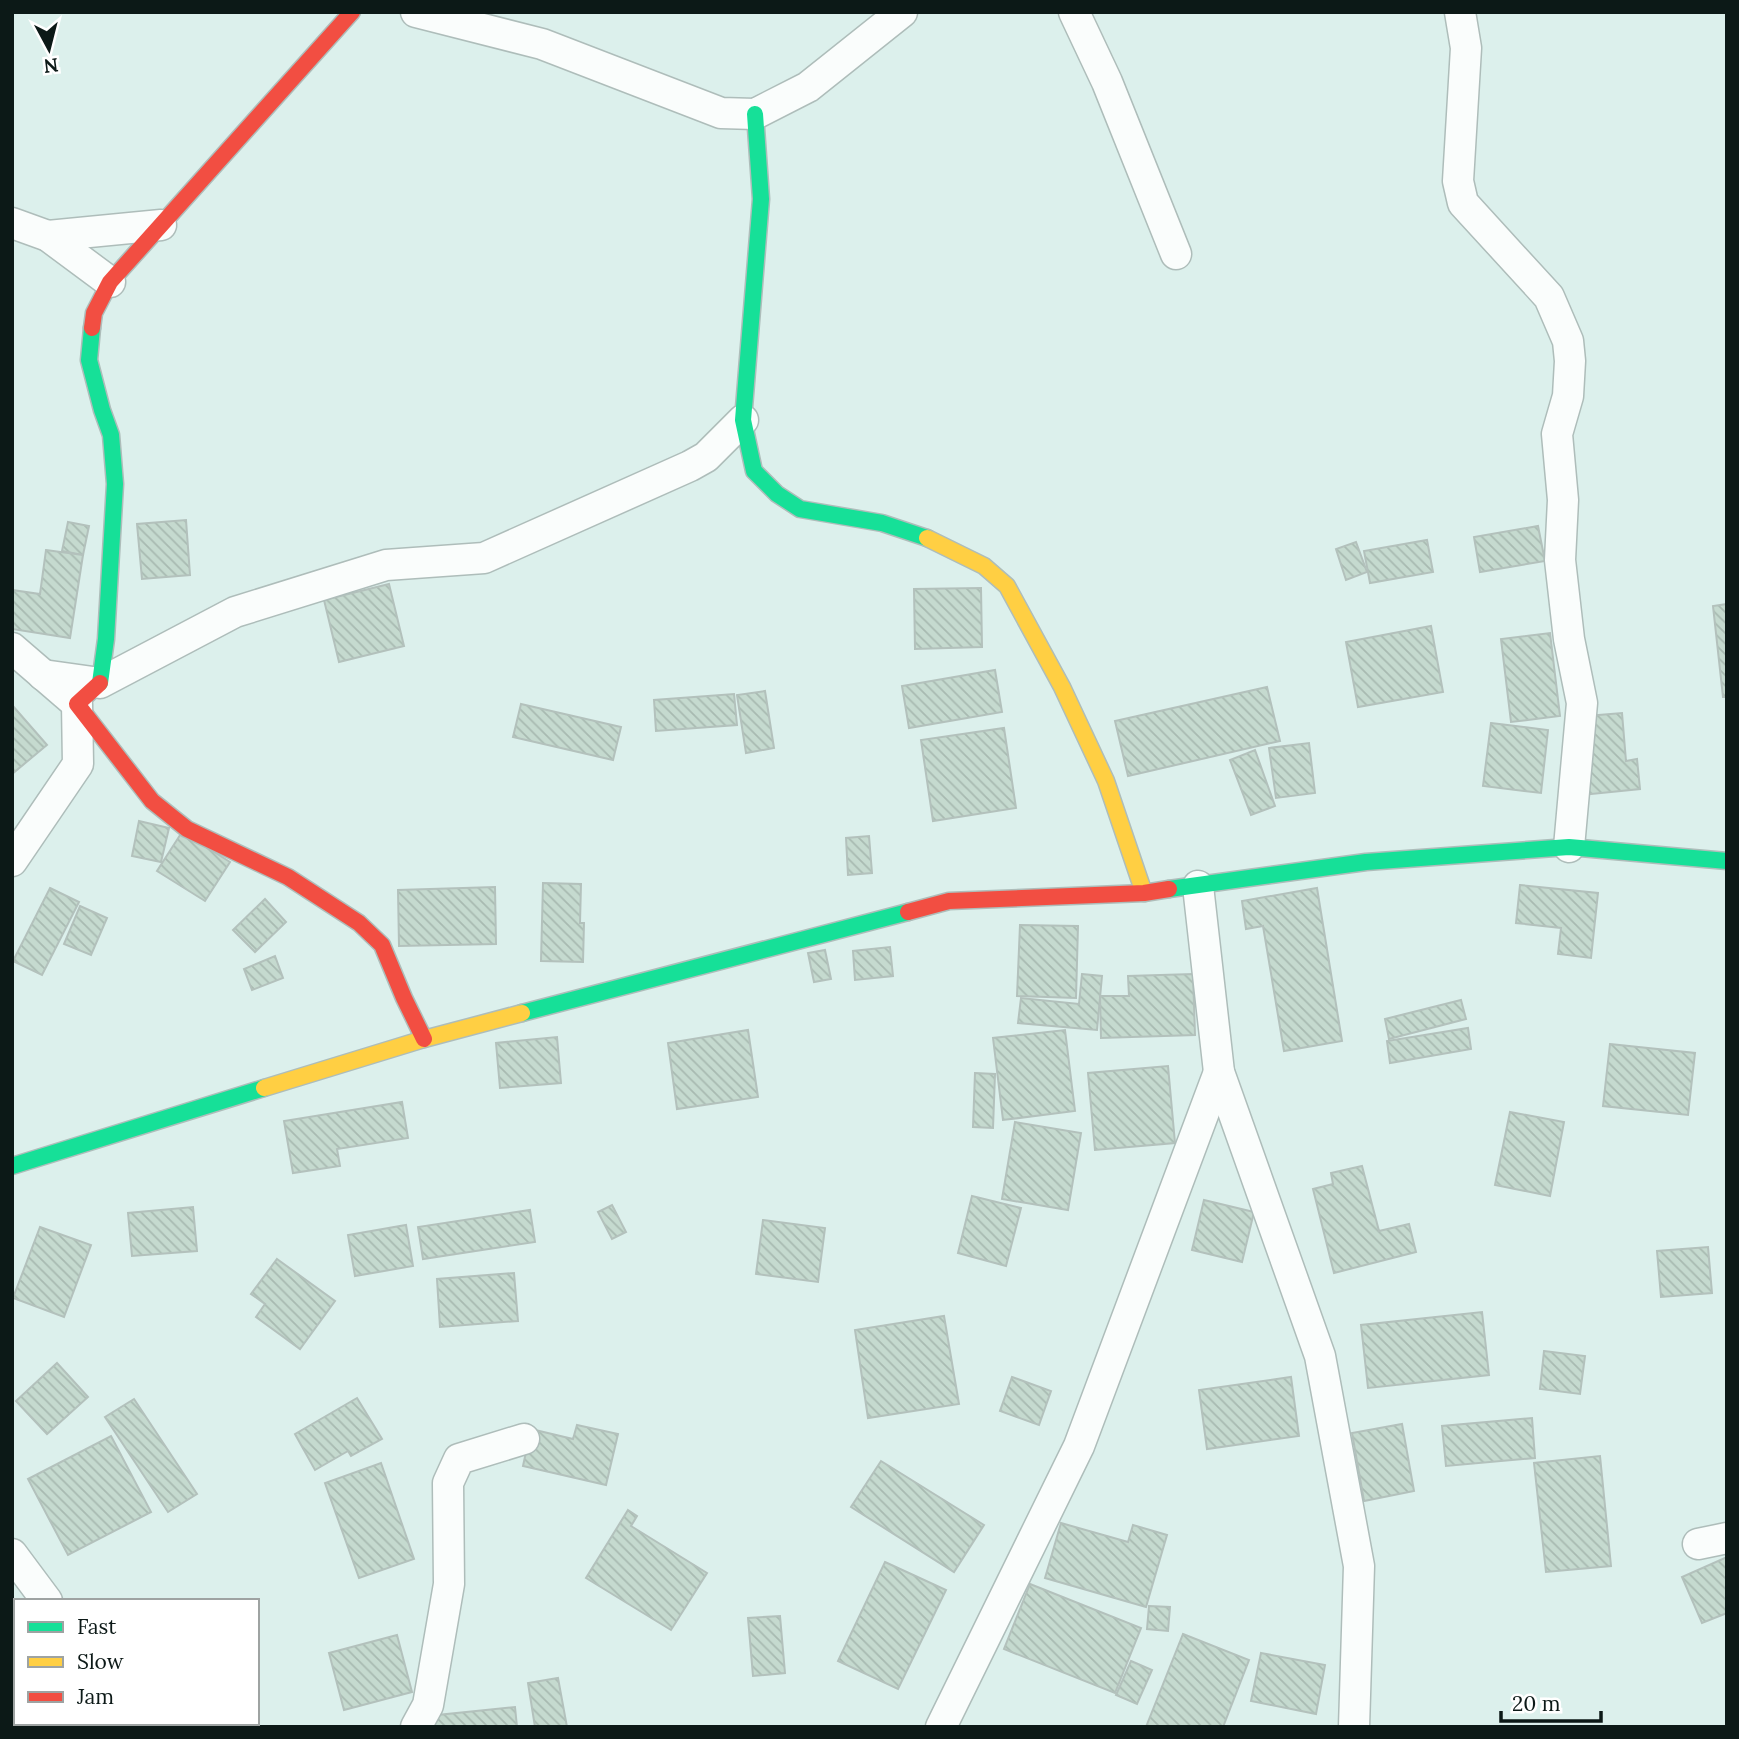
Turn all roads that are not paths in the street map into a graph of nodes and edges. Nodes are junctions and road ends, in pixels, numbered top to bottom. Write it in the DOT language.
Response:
graph roads {
  1 [pos="352,12"];
  2 [pos="416,12"];
  3 [pos="902,12"];
  4 [pos="1074,12"];
  5 [pos="1460,12"];
  6 [pos="755,114"];
  7 [pos="12,223"];
  8 [pos="161,225"];
  9 [pos="48,236"];
  10 [pos="1176,254"];
  11 [pos="110,282"];
  12 [pos="743,420"];
  13 [pos="719,445"];
  14 [pos="754,471"];
  15 [pos="12,648"];
  16 [pos="43,674"];
  17 [pos="100,683"];
  18 [pos="77,704"];
  19 [pos="1569,847"];
  20 [pos="1727,860"];
  21 [pos="12,861"];
  22 [pos="1198,886"];
  23 [pos="1144,893"];
  24 [pos="424,1039"];
  25 [pos="1219,1072"];
  26 [pos="12,1166"];
  27 [pos="524,1439"];
  28 [pos="12,1554"];
  29 [pos="46,1599"];
  30 [pos="416,1727"];
  31 [pos="941,1727"];
  32 [pos="1354,1727"];
  1 -- 8 [label="street"];
  2 -- 6 [label="street"];
  3 -- 6 [label="street"];
  4 -- 10 [label="street"];
  5 -- 19 [label="street"];
  6 -- 12 [label="street"];
  7 -- 9 [label="street"];
  8 -- 9 [label="street"];
  8 -- 11 [label="street"];
  9 -- 11 [label="street"];
  11 -- 17 [label="street"];
  12 -- 13 [label="street"];
  12 -- 14 [label="street"];
  13 -- 14 [label="street"];
  13 -- 17 [label="street"];
  14 -- 23 [label="street"];
  15 -- 16 [label="street"];
  16 -- 17 [label="street"];
  16 -- 18 [label="street"];
  17 -- 18 [label="street"];
  18 -- 21 [label="street"];
  18 -- 24 [label="street"];
  19 -- 20 [label="street"];
  19 -- 22 [label="street"];
  22 -- 23 [label="street"];
  22 -- 25 [label="street"];
  23 -- 24 [label="street"];
  24 -- 26 [label="street"];
  25 -- 31 [label="street"];
  25 -- 32 [label="street"];
  27 -- 30 [label="street"];
  28 -- 29 [label="street"];
}
